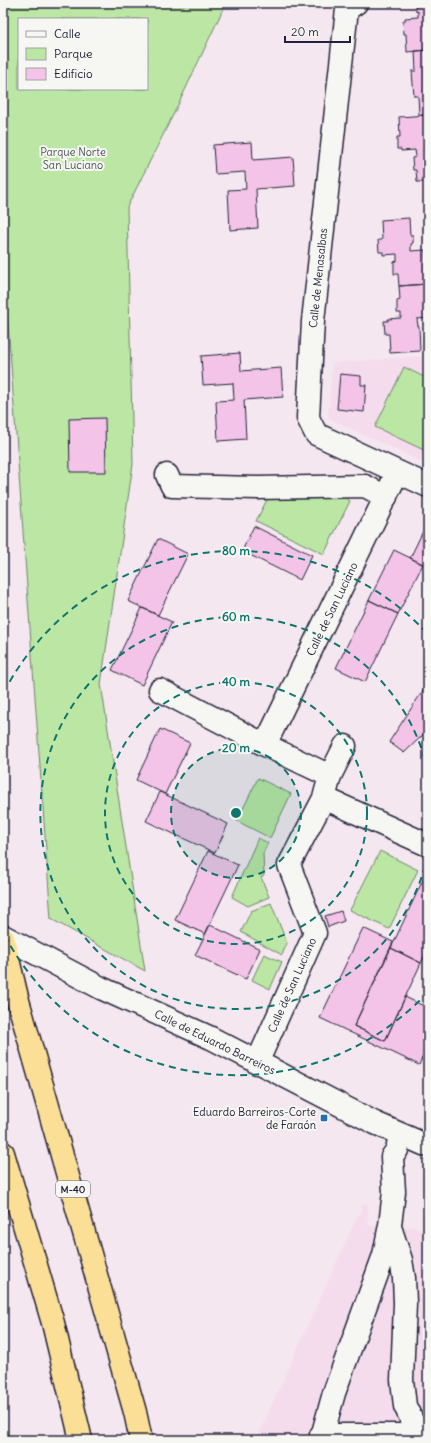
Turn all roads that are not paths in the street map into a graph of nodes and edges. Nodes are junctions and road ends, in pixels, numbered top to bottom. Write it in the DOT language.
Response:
graph roads {
  1 [pos="356,3"];
  2 [pos="397,473"];
  3 [pos="167,475"];
  4 [pos="428,486"];
  5 [pos="386,497"];
  6 [pos="160,690"];
  7 [pos="265,745"];
  8 [pos="345,746"];
  9 [pos="330,776"];
  10 [pos="324,798"];
  11 [pos="428,845"];
  12 [pos="3,937"];
  13 [pos="257,1063"];
  14 [pos="400,1134"];
  15 [pos="428,1146"];
  16 [pos="3,1153"];
  17 [pos="390,1226"];
  18 [pos="424,1435"];
  19 [pos="321,1437"];
  20 [pos="82,1440"];
  21 [pos="141,1440"];
  1 -- 2 [label="street, Calle de Menasalbas"];
  2 -- 4 [label="street, Calle de Menasalbas"];
  2 -- 5 [label="street, Calle de San Luciano"];
  3 -- 5 [label="street"];
  5 -- 7 [label="street, Calle de San Luciano"];
  6 -- 7 [label="street"];
  7 -- 9 [label="street"];
  8 -- 9 [label="street, Calle de San Luciano"];
  9 -- 10 [label="street, Calle de San Luciano"];
  10 -- 11 [label="street"];
  10 -- 13 [label="street, Calle de San Luciano"];
  12 -- 13 [label="street, Calle de Eduardo Barreiros"];
  12 -- 21 [label="highway, M-40"];
  13 -- 14 [label="street, Calle de Eduardo Barreiros"];
  14 -- 15 [label="street, Calle de Eduardo Barreiros"];
  14 -- 17 [label="street"];
  16 -- 20 [label="highway"];
  17 -- 18 [label="street"];
  17 -- 19 [label="street"];
  18 -- 19 [label="street"];
}
